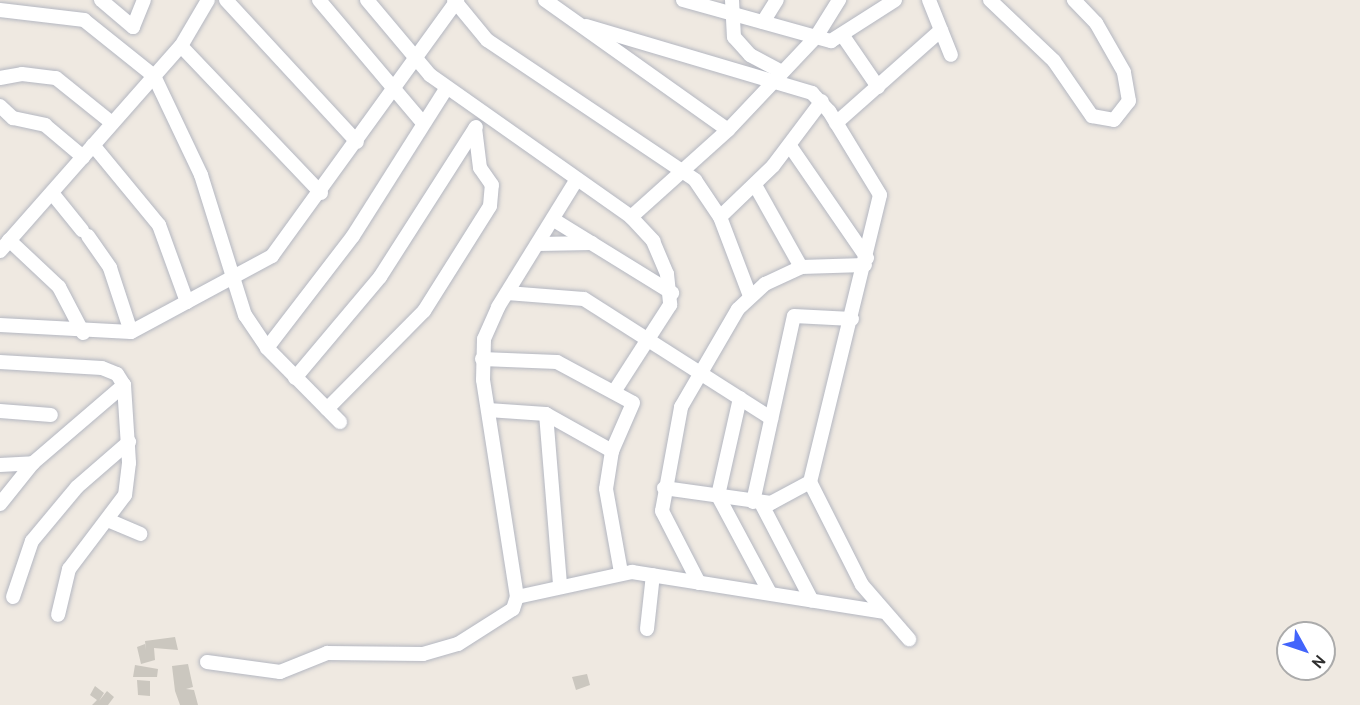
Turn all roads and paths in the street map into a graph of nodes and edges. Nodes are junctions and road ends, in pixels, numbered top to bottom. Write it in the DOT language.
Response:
graph roads {
  1 [pos="102,0"];
  2 [pos="144,0"];
  3 [pos="207,0"];
  4 [pos="226,0"];
  5 [pos="319,0"];
  6 [pos="367,0"];
  7 [pos="545,0"];
  8 [pos="683,0"];
  9 [pos="777,0"];
  10 [pos="838,0"];
  11 [pos="895,0"];
  12 [pos="929,0"];
  13 [pos="990,0"];
  14 [pos="1074,0"];
  15 [pos="455,1"];
  16 [pos="730,6"];
  17 [pos="1087,6"];
  18 [pos="0,10"];
  19 [pos="763,22"];
  20 [pos="586,27"];
  21 [pos="941,30"];
  22 [pos="843,36"];
  23 [pos="816,37"];
  24 [pos="181,46"];
  25 [pos="951,54"];
  26 [pos="417,60"];
  27 [pos="154,76"];
  28 [pos="778,77"];
  29 [pos="0,78"];
  30 [pos="878,87"];
  31 [pos="446,89"];
  32 [pos="394,91"];
  33 [pos="822,101"];
  34 [pos="0,106"];
  35 [pos="484,115"];
  36 [pos="112,123"];
  37 [pos="423,123"];
  38 [pos="836,123"];
  39 [pos="475,128"];
  40 [pos="728,130"];
  41 [pos="357,142"];
  42 [pos="93,145"];
  43 [pos="790,146"];
  44 [pos="83,157"];
  45 [pos="685,173"];
  46 [pos="577,179"];
  47 [pos="755,185"];
  48 [pos="51,192"];
  49 [pos="321,193"];
  50 [pos="631,217"];
  51 [pos="720,217"];
  52 [pos="554,220"];
  53 [pos="592,243"];
  54 [pos="538,244"];
  55 [pos="5,246"];
  56 [pos="866,262"];
  57 [pos="801,267"];
  58 [pos="230,281"];
  59 [pos="507,293"];
  60 [pos="672,293"];
  61 [pos="750,296"];
  62 [pos="187,302"];
  63 [pos="852,319"];
  64 [pos="0,325"];
  65 [pos="130,332"];
  66 [pos="83,333"];
  67 [pos="650,341"];
  68 [pos="267,348"];
  69 [pos="482,359"];
  70 [pos="0,362"];
  71 [pos="700,373"];
  72 [pos="295,378"];
  73 [pos="124,385"];
  74 [pos="615,392"];
  75 [pos="740,398"];
  76 [pos="327,410"];
  77 [pos="488,410"];
  78 [pos="0,411"];
  79 [pos="546,414"];
  80 [pos="51,415"];
  81 [pos="771,418"];
  82 [pos="340,422"];
  83 [pos="129,442"];
  84 [pos="612,451"];
  85 [pos="33,463"];
  86 [pos="0,465"];
  87 [pos="810,482"];
  88 [pos="664,488"];
  89 [pos="718,496"];
  90 [pos="757,502"];
  91 [pos="0,504"];
  92 [pos="110,521"];
  93 [pos="140,534"];
  94 [pos="621,572"];
  95 [pos="653,575"];
  96 [pos="560,583"];
  97 [pos="699,583"];
  98 [pos="770,593"];
  99 [pos="13,597"];
  100 [pos="516,597"];
  101 [pos="812,601"];
  102 [pos="885,612"];
  103 [pos="58,615"];
  104 [pos="647,629"];
  105 [pos="909,639"];
  106 [pos="207,662"];
  1 -- 2 [label="street"];
  3 -- 24 [label="street"];
  4 -- 41 [label="street"];
  5 -- 32 [label="street"];
  6 -- 26 [label="street"];
  7 -- 20 [label="street"];
  8 -- 16 [label="street"];
  9 -- 19 [label="street"];
  10 -- 23 [label="street"];
  11 -- 22 [label="street"];
  12 -- 21 [label="street"];
  13 -- 17 [label="street"];
  14 -- 17 [label="street"];
  15 -- 26 [label="street"];
  15 -- 45 [label="street"];
  16 -- 19 [label="street"];
  16 -- 28 [label="street"];
  18 -- 27 [label="street"];
  19 -- 23 [label="street"];
  20 -- 28 [label="street"];
  20 -- 40 [label="street"];
  21 -- 25 [label="street"];
  21 -- 30 [label="street"];
  22 -- 23 [label="street"];
  22 -- 30 [label="street"];
  23 -- 28 [label="street"];
  24 -- 27 [label="street"];
  24 -- 49 [label="street"];
  26 -- 31 [label="street"];
  26 -- 32 [label="street"];
  27 -- 36 [label="street"];
  27 -- 58 [label="street"];
  28 -- 33 [label="street"];
  28 -- 40 [label="street"];
  29 -- 36 [label="street"];
  30 -- 38 [label="street"];
  31 -- 35 [label="street"];
  31 -- 37 [label="street"];
  32 -- 37 [label="street"];
  32 -- 41 [label="street"];
  33 -- 38 [label="street"];
  33 -- 43 [label="street"];
  34 -- 44 [label="street"];
  35 -- 39 [label="street"];
  35 -- 46 [label="street"];
  36 -- 42 [label="street"];
  37 -- 68 [label="street"];
  38 -- 56 [label="street"];
  39 -- 72 [label="street"];
  39 -- 76 [label="street"];
  40 -- 45 [label="street"];
  41 -- 49 [label="street"];
  42 -- 44 [label="street"];
  42 -- 62 [label="street"];
  43 -- 47 [label="street"];
  43 -- 56 [label="street"];
  44 -- 48 [label="street"];
  45 -- 50 [label="street"];
  45 -- 51 [label="street"];
  46 -- 50 [label="street"];
  46 -- 52 [label="street"];
  47 -- 51 [label="street"];
  47 -- 57 [label="street"];
  48 -- 55 [label="street"];
  48 -- 65 [label="street"];
  49 -- 58 [label="street"];
  50 -- 60 [label="street"];
  51 -- 61 [label="street"];
  52 -- 53 [label="street"];
  52 -- 54 [label="street"];
  53 -- 54 [label="street"];
  53 -- 60 [label="street"];
  54 -- 59 [label="street"];
  55 -- 66 [label="street"];
  56 -- 57 [label="street"];
  56 -- 63 [label="street"];
  57 -- 61 [label="street"];
  58 -- 62 [label="street"];
  58 -- 68 [label="street"];
  59 -- 67 [label="street"];
  59 -- 69 [label="street"];
  60 -- 67 [label="street"];
  61 -- 71 [label="street"];
  62 -- 65 [label="street"];
  63 -- 81 [label="street"];
  63 -- 87 [label="street"];
  64 -- 66 [label="street"];
  65 -- 66 [label="street"];
  67 -- 71 [label="street"];
  67 -- 74 [label="street"];
  68 -- 72 [label="street"];
  69 -- 74 [label="street"];
  69 -- 77 [label="street"];
  70 -- 73 [label="street"];
  71 -- 75 [label="street"];
  71 -- 88 [label="street"];
  72 -- 76 [label="street"];
  73 -- 83 [label="street"];
  73 -- 85 [label="street"];
  74 -- 84 [label="street"];
  75 -- 81 [label="street"];
  75 -- 89 [label="street"];
  76 -- 82 [label="street"];
  77 -- 79 [label="street"];
  77 -- 100 [label="street"];
  78 -- 80 [label="street"];
  79 -- 84 [label="street"];
  79 -- 96 [label="street"];
  81 -- 90 [label="street"];
  83 -- 92 [label="street"];
  83 -- 99 [label="street"];
  84 -- 94 [label="street"];
  85 -- 86 [label="street"];
  85 -- 91 [label="street"];
  87 -- 90 [label="street"];
  87 -- 102 [label="street"];
  88 -- 89 [label="street"];
  88 -- 97 [label="street"];
  89 -- 90 [label="street"];
  89 -- 98 [label="street"];
  90 -- 101 [label="street"];
  92 -- 93 [label="street"];
  92 -- 103 [label="street"];
  94 -- 95 [label="street"];
  94 -- 96 [label="street"];
  95 -- 97 [label="street"];
  95 -- 104 [label="street"];
  96 -- 100 [label="street"];
  97 -- 98 [label="street"];
  98 -- 101 [label="street"];
  100 -- 106 [label="street"];
  101 -- 102 [label="street"];
  102 -- 105 [label="street"];
}
